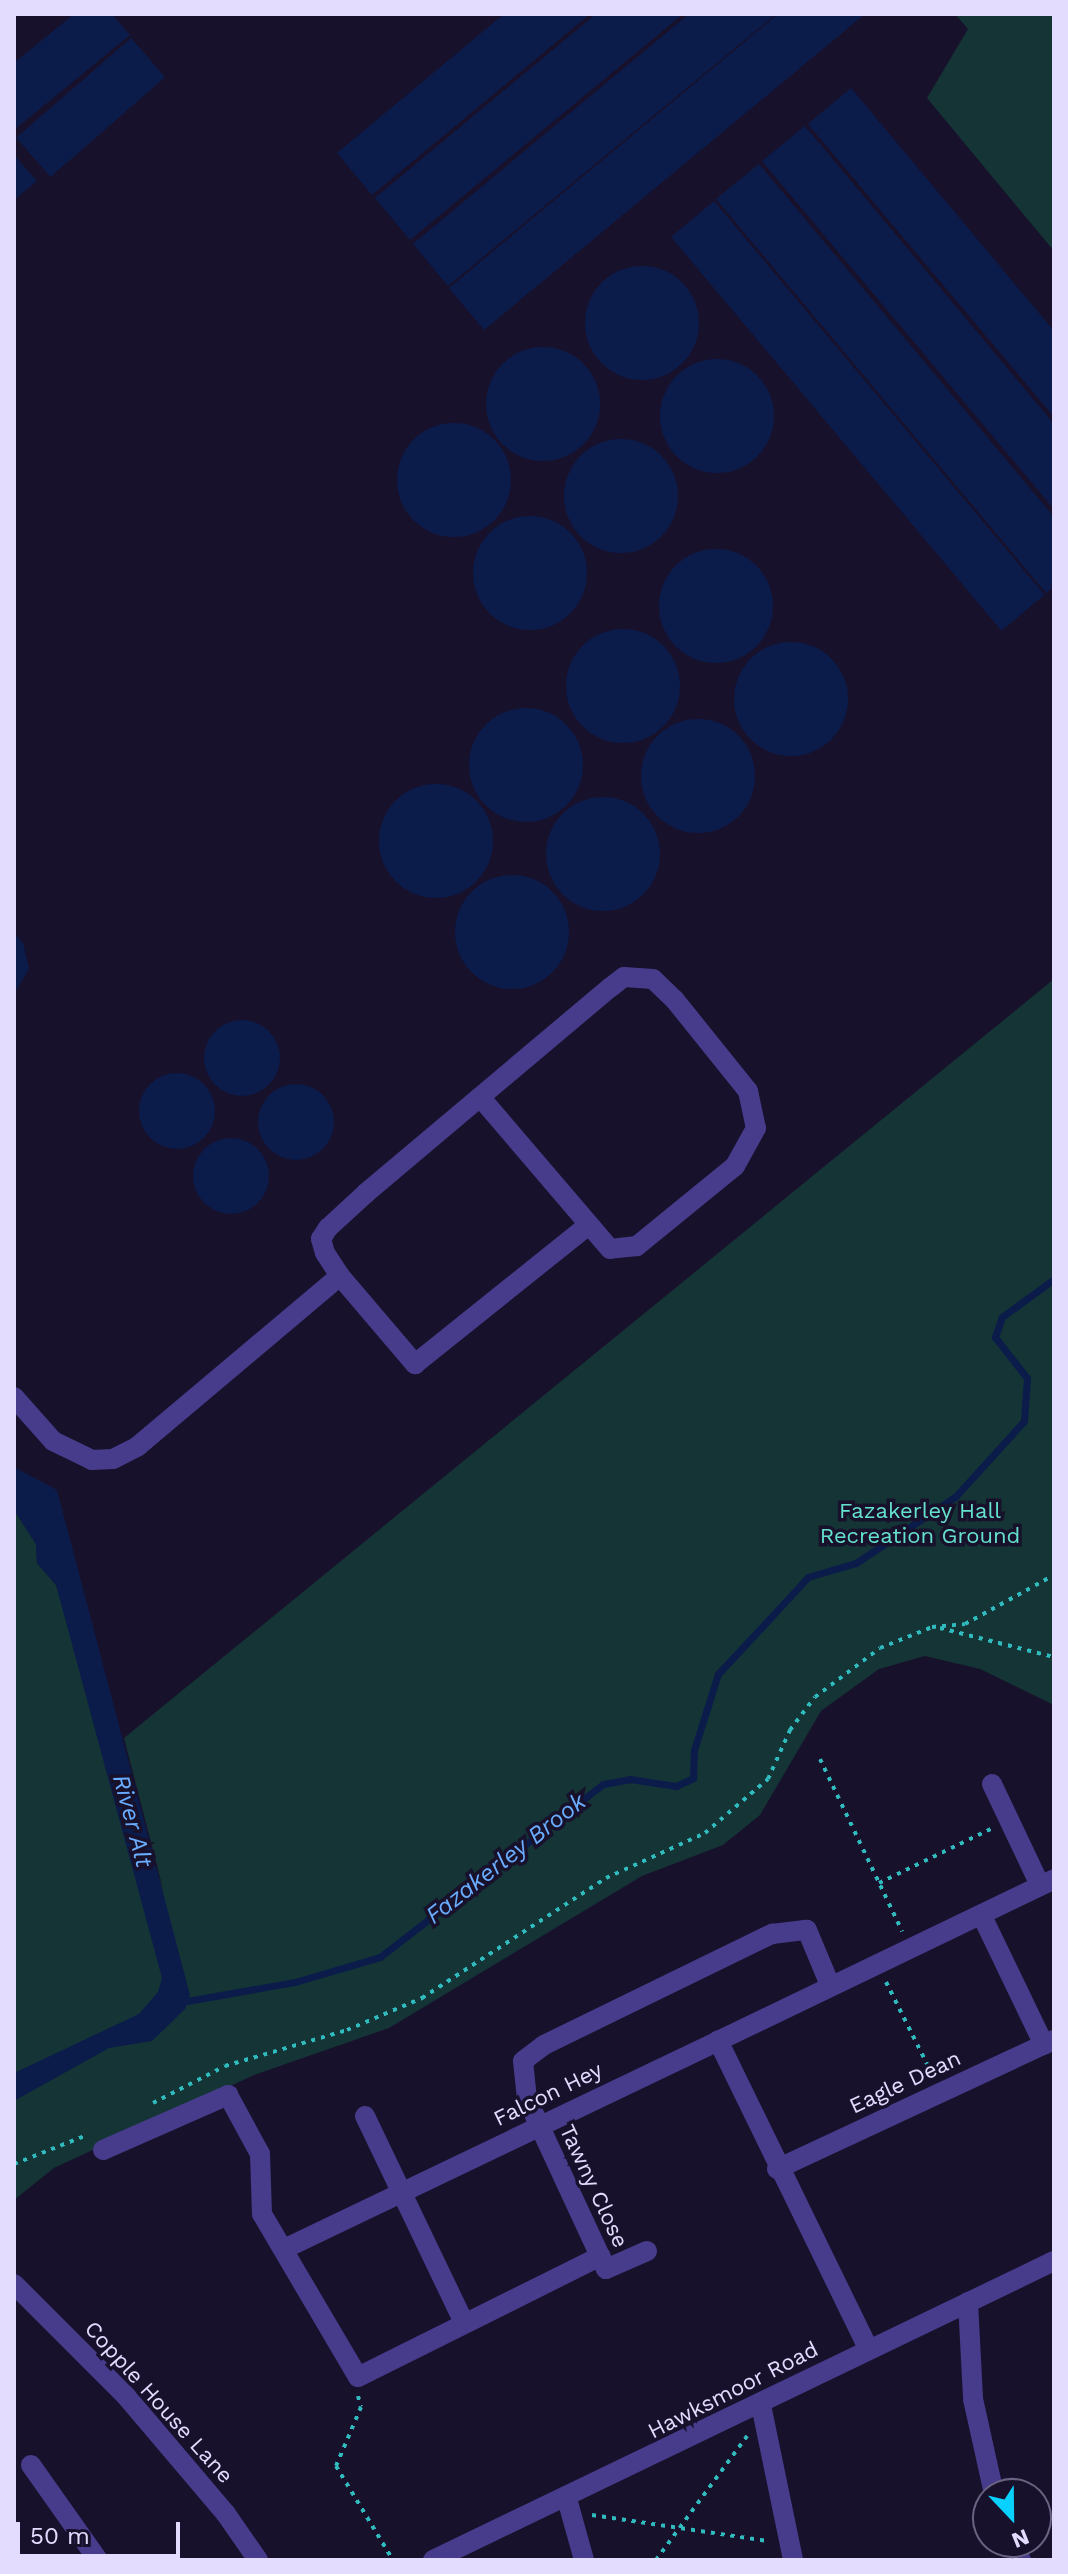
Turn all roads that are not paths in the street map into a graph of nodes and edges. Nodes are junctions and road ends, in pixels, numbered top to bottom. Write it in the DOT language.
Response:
graph roads {
  1 [pos="480,1097"];
  2 [pos="587,1226"];
  3 [pos="340,1276"];
  4 [pos="14,1397"];
  5 [pos="992,1784"];
  6 [pos="1047,1882"];
  7 [pos="982,1916"];
  8 [pos="830,1985"];
  9 [pos="718,2041"];
  10 [pos="1049,2043"];
  11 [pos="365,2116"];
  12 [pos="539,2125"];
  13 [pos="103,2150"];
  14 [pos="777,2169"];
  15 [pos="400,2192"];
  16 [pos="284,2249"];
  17 [pos="647,2251"];
  18 [pos="601,2256"];
  19 [pos="1054,2261"];
  20 [pos="14,2284"];
  21 [pos="968,2302"];
  22 [pos="463,2321"];
  23 [pos="868,2348"];
  24 [pos="761,2405"];
  25 [pos="31,2465"];
  26 [pos="990,2478"];
  27 [pos="567,2499"];
  28 [pos="790,2553"];
  29 [pos="98,2560"];
  30 [pos="258,2560"];
  31 [pos="433,2560"];
  32 [pos="584,2560"];
  1 -- 2 [label="street"];
  1 -- 2 [label="street"];
  1 -- 3 [label="street"];
  2 -- 3 [label="street"];
  3 -- 4 [label="street"];
  5 -- 6 [label="street, Falcon Hey"];
  6 -- 7 [label="street, Falcon Hey"];
  7 -- 8 [label="street, Falcon Hey"];
  7 -- 10 [label="street"];
  8 -- 9 [label="street, Falcon Hey"];
  8 -- 12 [label="street, Tawny Close"];
  9 -- 12 [label="street, Falcon Hey"];
  9 -- 14 [label="street"];
  10 -- 14 [label="street, Eagle Dean"];
  11 -- 15 [label="street"];
  12 -- 15 [label="street, Falcon Hey"];
  12 -- 18 [label="street, Tawny Close"];
  13 -- 16 [label="street"];
  14 -- 23 [label="street"];
  15 -- 16 [label="street, Falcon Hey"];
  15 -- 22 [label="street"];
  16 -- 22 [label="street"];
  17 -- 18 [label="street, Tawny Close"];
  18 -- 22 [label="street"];
  19 -- 21 [label="street, Hawksmoor Road"];
  20 -- 30 [label="street, Copple House Lane"];
  21 -- 23 [label="street, Hawksmoor Road"];
  21 -- 26 [label="street"];
  23 -- 24 [label="street, Hawksmoor Road"];
  24 -- 27 [label="street, Hawksmoor Road"];
  24 -- 28 [label="street"];
  25 -- 29 [label="street"];
  27 -- 31 [label="street, Hawksmoor Road"];
  27 -- 32 [label="street"];
}
